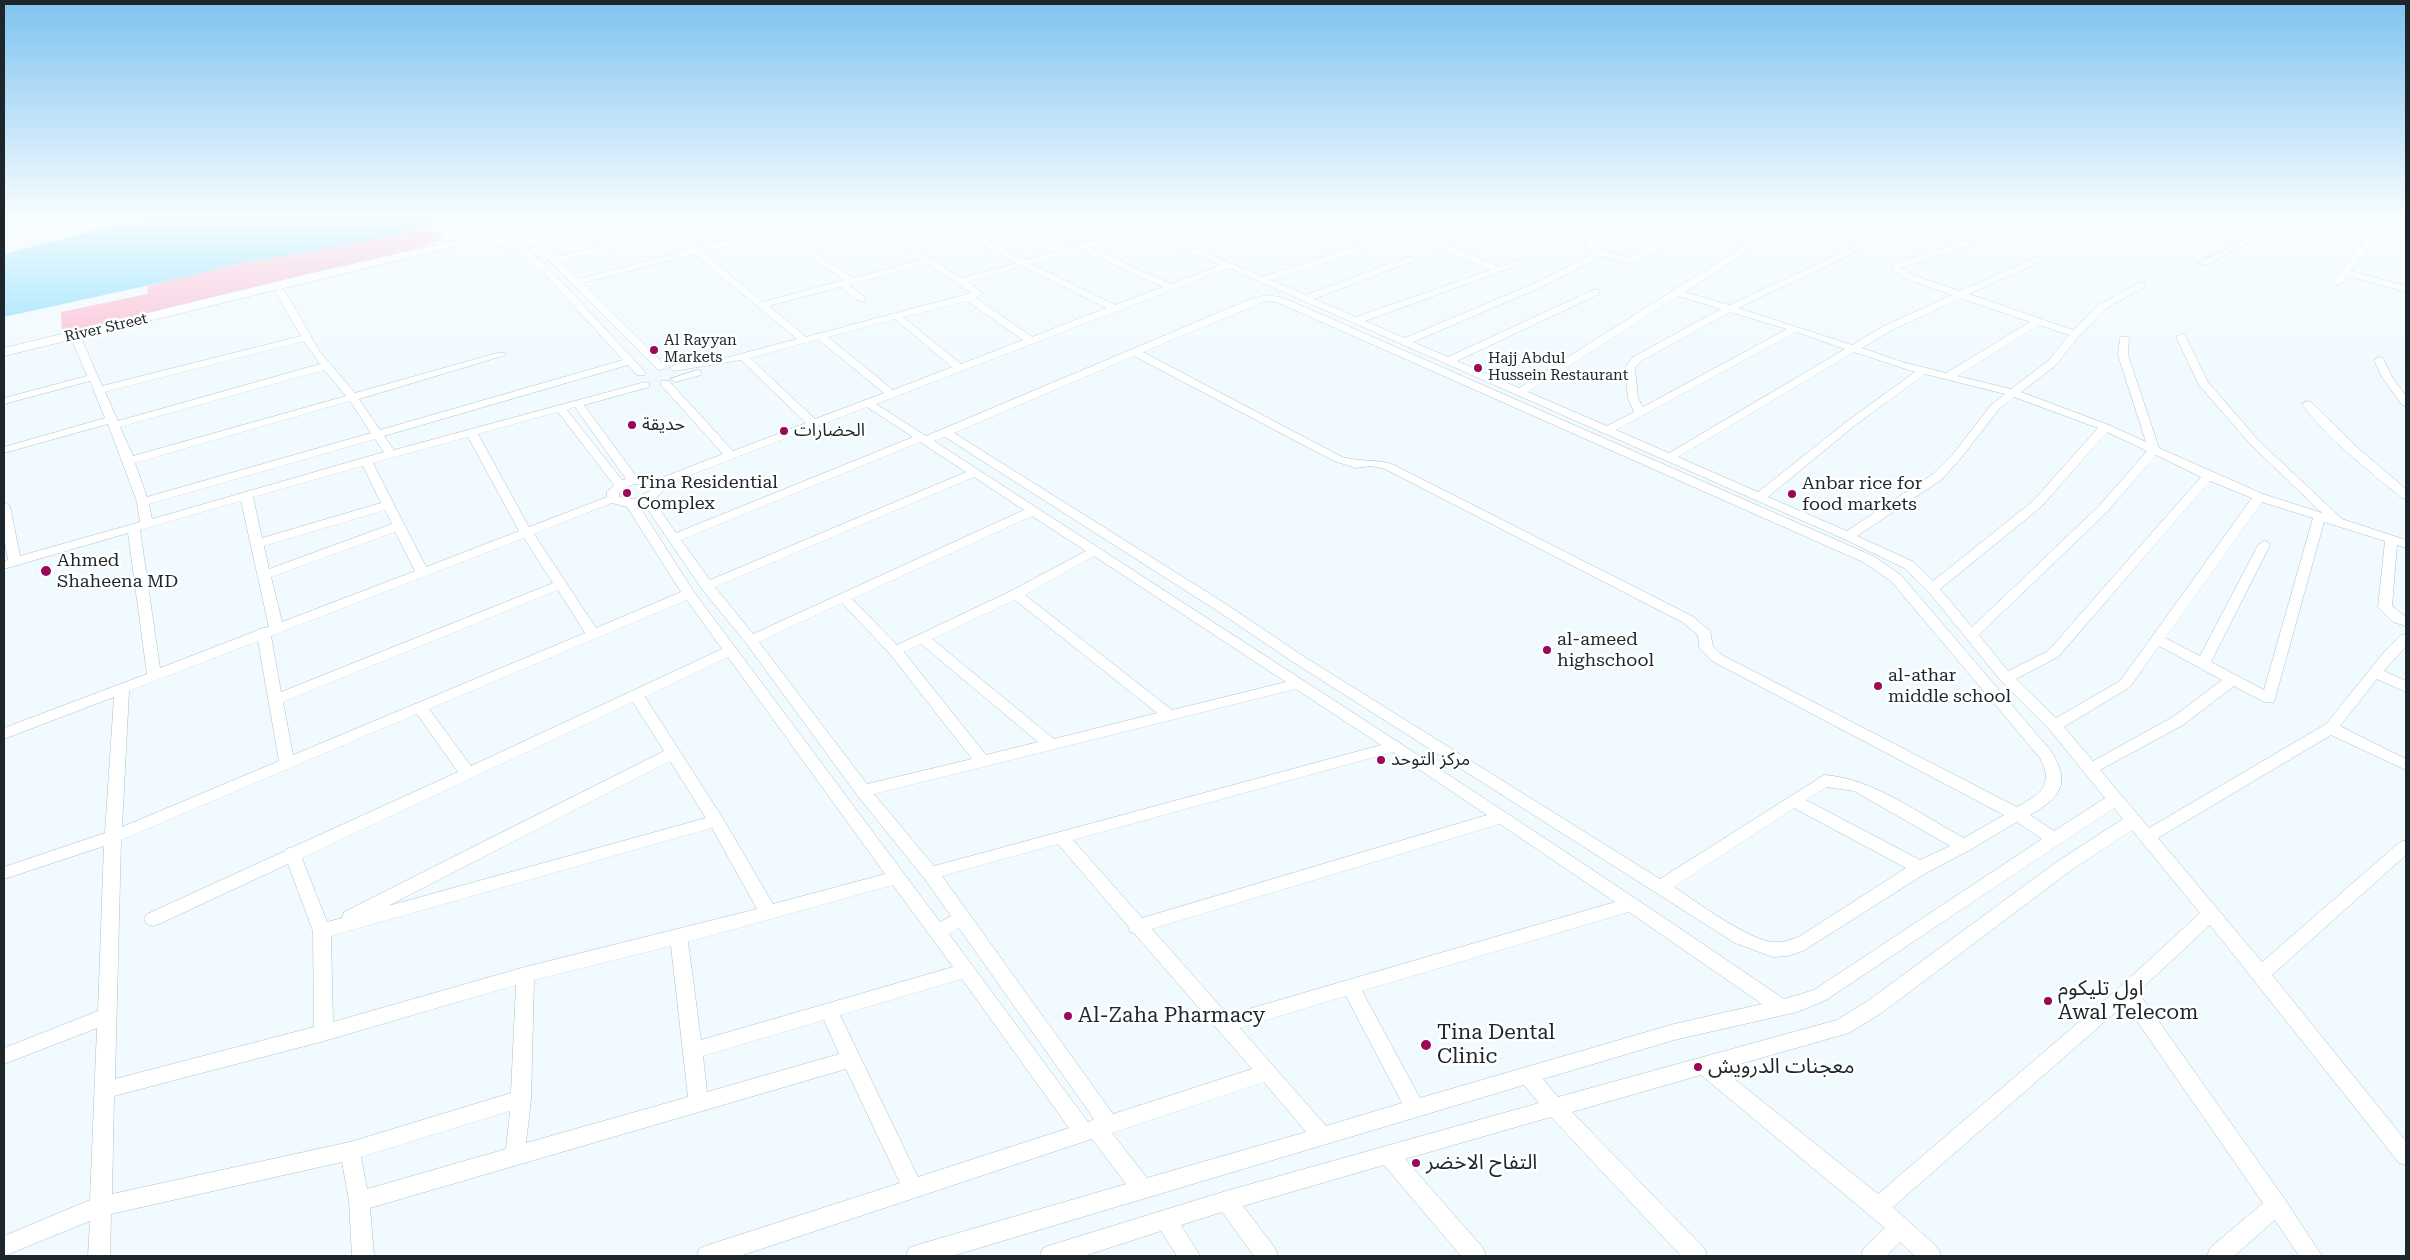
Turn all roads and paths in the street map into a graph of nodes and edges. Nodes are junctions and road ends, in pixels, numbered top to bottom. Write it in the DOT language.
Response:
graph roads {
  1 [pos="308,278"];
  2 [pos="553,278"];
  3 [pos="572,278"];
  4 [pos="592,278"];
  5 [pos="728,278"];
  6 [pos="841,278"];
  7 [pos="863,278"];
  8 [pos="957,278"];
  9 [pos="973,278"];
  10 [pos="1053,278"];
  11 [pos="1151,278"];
  12 [pos="1195,278"];
  13 [pos="1257,278"];
  14 [pos="1269,278"];
  15 [pos="1363,278"];
  16 [pos="1478,278"];
  17 [pos="1553,278"];
  18 [pos="1699,278"];
  19 [pos="1795,278"];
  20 [pos="1916,278"];
  21 [pos="1997,278"];
  22 [pos="2341,278"];
  23 [pos="2366,278"];
  24 [pos="1262,280"];
  25 [pos="962,281"];
  26 [pos="576,282"];
  27 [pos="846,282"];
  28 [pos="2338,282"];
  29 [pos="2142,285"];
  30 [pos="1171,287"];
  31 [pos="2406,289"];
  32 [pos="280,291"];
  33 [pos="1596,292"];
  34 [pos="1676,292"];
  35 [pos="1960,295"];
  36 [pos="970,298"];
  37 [pos="862,299"];
  38 [pos="1306,299"];
  39 [pos="949,303"];
  40 [pos="761,305"];
  41 [pos="1115,309"];
  42 [pos="1728,309"];
  43 [pos="1328,314"];
  44 [pos="899,318"];
  45 [pos="1355,321"];
  46 [pos="2039,321"];
  47 [pos="1796,328"];
  48 [pos="2075,334"];
  49 [pos="75,335"];
  50 [pos="2181,337"];
  51 [pos="305,338"];
  52 [pos="824,339"];
  53 [pos="2125,339"];
  54 [pos="804,340"];
  55 [pos="1030,341"];
  56 [pos="1405,342"];
  57 [pos="1854,348"];
  58 [pos="4,352"];
  59 [pos="1135,352"];
  60 [pos="501,355"];
  61 [pos="746,360"];
  62 [pos="2379,360"];
  63 [pos="631,361"];
  64 [pos="1448,361"];
  65 [pos="326,366"];
  66 [pos="661,367"];
  67 [pos="960,368"];
  68 [pos="1923,371"];
  69 [pos="94,377"];
  70 [pos="671,377"];
  71 [pos="1947,377"];
  72 [pos="643,379"];
  73 [pos="99,390"];
  74 [pos="1519,393"];
  75 [pos="2012,393"];
  76 [pos="892,394"];
  77 [pos="353,398"];
  78 [pos="4,401"];
  79 [pos="578,403"];
  80 [pos="868,403"];
  81 [pos="2406,403"];
  82 [pos="2308,404"];
  83 [pos="560,408"];
  84 [pos="1640,413"];
  85 [pos="112,423"];
  86 [pos="814,424"];
  87 [pos="2105,427"];
  88 [pos="1607,431"];
  89 [pos="471,432"];
  90 [pos="945,432"];
  91 [pos="378,434"];
  92 [pos="923,439"];
  93 [pos="4,450"];
  94 [pos="2154,450"];
  95 [pos="391,454"];
  96 [pos="730,456"];
  97 [pos="1669,458"];
  98 [pos="366,461"];
  99 [pos="129,462"];
  100 [pos="974,473"];
  101 [pos="2208,476"];
  102 [pos="633,480"];
  103 [pos="656,484"];
  104 [pos="620,485"];
  105 [pos="246,495"];
  106 [pos="2406,495"];
  107 [pos="2259,497"];
  108 [pos="613,498"];
  109 [pos="1759,498"];
  110 [pos="639,501"];
  111 [pos="143,502"];
  112 [pos="388,505"];
  113 [pos="4,506"];
  114 [pos="1032,512"];
  115 [pos="2319,517"];
  116 [pos="2338,522"];
  117 [pos="140,525"];
  118 [pos="399,526"];
  119 [pos="526,532"];
  120 [pos="1848,536"];
  121 [pos="674,538"];
  122 [pos="2391,540"];
  123 [pos="8,543"];
  124 [pos="256,544"];
  125 [pos="2406,544"];
  126 [pos="2264,545"];
  127 [pos="1093,552"];
  128 [pos="9,563"];
  129 [pos="422,572"];
  130 [pos="264,575"];
  131 [pos="561,584"];
  132 [pos="707,586"];
  133 [pos="1933,588"];
  134 [pos="689,594"];
  135 [pos="1016,594"];
  136 [pos="844,598"];
  137 [pos="730,614"];
  138 [pos="710,622"];
  139 [pos="2406,622"];
  140 [pos="270,630"];
  141 [pos="593,634"];
  142 [pos="1972,634"];
  143 [pos="2406,638"];
  144 [pos="922,639"];
  145 [pos="2156,639"];
  146 [pos="751,640"];
  147 [pos="731,650"];
  148 [pos="896,650"];
  149 [pos="2203,664"];
  150 [pos="2376,673"];
  151 [pos="154,674"];
  152 [pos="2006,678"];
  153 [pos="2232,680"];
  154 [pos="1300,683"];
  155 [pos="122,687"];
  156 [pos="2406,687"];
  157 [pos="637,696"];
  158 [pos="277,699"];
  159 [pos="420,707"];
  160 [pos="1170,715"];
  161 [pos="2055,726"];
  162 [pos="2331,728"];
  163 [pos="818,730"];
  164 [pos="4,734"];
  165 [pos="798,741"];
  166 [pos="1049,743"];
  167 [pos="1396,746"];
  168 [pos="674,753"];
  169 [pos="981,760"];
  170 [pos="287,763"];
  171 [pos="2406,765"];
  172 [pos="2090,769"];
  173 [pos="468,774"];
  174 [pos="863,791"];
  175 [pos="2114,799"];
  176 [pos="1794,800"];
  177 [pos="2018,815"];
  178 [pos="1502,817"];
  179 [pos="716,820"];
  180 [pos="2133,821"];
  181 [pos="114,837"];
  182 [pos="2147,837"];
  183 [pos="1062,838"];
  184 [pos="2054,839"];
  185 [pos="1964,846"];
  186 [pos="2406,846"];
  187 [pos="292,853"];
  188 [pos="446,868"];
  189 [pos="1920,868"];
  190 [pos="4,873"];
  191 [pos="930,873"];
  192 [pos="897,877"];
  193 [pos="1661,887"];
  194 [pos="452,894"];
  195 [pos="1633,904"];
  196 [pos="768,912"];
  197 [pos="2211,914"];
  198 [pos="962,918"];
  199 [pos="153,919"];
  200 [pos="1136,927"];
  201 [pos="322,931"];
  202 [pos="937,932"];
  203 [pos="679,937"];
  204 [pos="965,971"];
  205 [pos="2261,974"];
  206 [pos="525,975"];
  207 [pos="1350,987"];
  208 [pos="2127,991"];
  209 [pos="1782,1008"];
  210 [pos="830,1012"];
  211 [pos="107,1016"];
  212 [pos="1225,1024"];
  213 [pos="324,1033"];
  214 [pos="694,1050"];
  215 [pos="4,1056"];
  216 [pos="851,1059"];
  217 [pos="1703,1065"];
  218 [pos="1268,1072"];
  219 [pos="1528,1075"];
  220 [pos="105,1090"];
  221 [pos="521,1099"];
  222 [pos="700,1104"];
  223 [pos="1554,1107"];
  224 [pos="1416,1109"];
  225 [pos="1096,1128"];
  226 [pos="1322,1136"];
  227 [pos="350,1151"];
  228 [pos="1388,1154"];
  229 [pos="515,1156"];
  230 [pos="2406,1156"];
  231 [pos="913,1189"];
  232 [pos="1143,1189"];
  233 [pos="359,1201"];
  234 [pos="1226,1201"];
  235 [pos="2277,1205"];
  236 [pos="101,1206"];
  237 [pos="1878,1207"];
  238 [pos="1166,1220"];
  239 [pos="1899,1228"];
  240 [pos="4,1247"];
  241 [pos="99,1256"];
  242 [pos="363,1256"];
  243 [pos="708,1256"];
  244 [pos="917,1256"];
  245 [pos="1051,1256"];
  246 [pos="1189,1256"];
  247 [pos="1267,1256"];
  248 [pos="1475,1256"];
  249 [pos="1696,1256"];
  250 [pos="1872,1256"];
  251 [pos="1930,1256"];
  252 [pos="2218,1256"];
  253 [pos="2310,1256"];
  1 -- 49 [label="main road, River Street"];
  2 -- 63 [label="street"];
  3 -- 26 [label="street"];
  4 -- 26 [label="street"];
  5 -- 40 [label="street"];
  6 -- 27 [label="street"];
  7 -- 27 [label="street"];
  8 -- 25 [label="street"];
  9 -- 25 [label="street"];
  10 -- 41 [label="street"];
  11 -- 30 [label="street"];
  12 -- 30 [label="street"];
  13 -- 24 [label="street"];
  14 -- 24 [label="street"];
  15 -- 38 [label="street"];
  16 -- 45 [label="street"];
  17 -- 56 [label="street"];
  18 -- 34 [label="street"];
  19 -- 42 [label="street"];
  20 -- 35 [label="street"];
  21 -- 35 [label="street"];
  22 -- 28 [label="street"];
  23 -- 31 [label="street"];
  24 -- 38 [label="street"];
  25 -- 36 [label="street"];
  26 -- 66 [label="street"];
  27 -- 37 [label="street"];
  27 -- 40 [label="street"];
  29 -- 48 [label="street"];
  30 -- 41 [label="street"];
  32 -- 51 [label="street"];
  33 -- 64 [label="street"];
  34 -- 42 [label="street"];
  34 -- 74 [label="street"];
  35 -- 46 [label="street"];
  35 -- 57 [label="street"];
  36 -- 39 [label="street"];
  36 -- 55 [label="street"];
  38 -- 43 [label="street"];
  39 -- 44 [label="street"];
  39 -- 54 [label="street"];
  40 -- 54 [label="street"];
  41 -- 55 [label="street"];
  42 -- 47 [label="street"];
  42 -- 84 [label="street"];
  43 -- 45 [label="street"];
  43 -- 59 [label="street"];
  43 -- 177 [label="street"];
  44 -- 52 [label="street"];
  44 -- 67 [label="street"];
  45 -- 56 [label="street"];
  46 -- 48 [label="street"];
  46 -- 71 [label="street"];
  47 -- 57 [label="street"];
  47 -- 84 [label="street"];
  48 -- 75 [label="street"];
  49 -- 58 [label="main road, River Street"];
  49 -- 69 [label="street"];
  50 -- 116 [label="street"];
  51 -- 65 [label="street"];
  51 -- 73 [label="street"];
  52 -- 61 [label="street"];
  52 -- 76 [label="street"];
  53 -- 94 [label="street"];
  54 -- 70 [label="street"];
  55 -- 67 [label="street"];
  56 -- 64 [label="street"];
  57 -- 68 [label="street"];
  57 -- 97 [label="street"];
  59 -- 90 [label="street"];
  59 -- 177 [label="street"];
  60 -- 77 [label="street"];
  61 -- 70 [label="street"];
  61 -- 86 [label="street"];
  62 -- 81 [label="street"];
  63 -- 72 [label="street"];
  63 -- 91 [label="street"];
  64 -- 74 [label="street"];
  65 -- 77 [label="street"];
  65 -- 85 [label="street"];
  66 -- 70 [label="street"];
  66 -- 72 [label="street"];
  67 -- 76 [label="street"];
  68 -- 71 [label="street"];
  68 -- 109 [label="street"];
  69 -- 73 [label="street"];
  69 -- 78 [label="street"];
  70 -- 72 [label="street"];
  70 -- 96 [label="street"];
  71 -- 75 [label="street"];
  72 -- 79 [label="street"];
  73 -- 85 [label="street"];
  74 -- 88 [label="street"];
  75 -- 87 [label="street"];
  75 -- 120 [label="street"];
  76 -- 80 [label="street"];
  77 -- 91 [label="street"];
  77 -- 99 [label="street"];
  79 -- 83 [label="street"];
  79 -- 102 [label="street"];
  80 -- 86 [label="street"];
  80 -- 92 [label="street"];
  82 -- 106 [label="street"];
  83 -- 89 [label="street"];
  83 -- 104 [label="street"];
  84 -- 88 [label="street"];
  85 -- 93 [label="street"];
  85 -- 99 [label="street"];
  86 -- 96 [label="street"];
  87 -- 94 [label="street"];
  87 -- 133 [label="street"];
  88 -- 97 [label="street"];
  89 -- 95 [label="street"];
  89 -- 119 [label="street"];
  90 -- 92 [label="street"];
  90 -- 193 [label="street"];
  91 -- 95 [label="street"];
  91 -- 111 [label="street"];
  92 -- 100 [label="street"];
  92 -- 121 [label="street"];
  94 -- 101 [label="street"];
  94 -- 142 [label="street"];
  95 -- 98 [label="street"];
  96 -- 103 [label="street"];
  97 -- 109 [label="street"];
  98 -- 105 [label="street"];
  98 -- 112 [label="street"];
  99 -- 111 [label="street"];
  100 -- 114 [label="street"];
  100 -- 132 [label="street"];
  101 -- 107 [label="street"];
  101 -- 152 [label="street"];
  102 -- 103 [label="street"];
  102 -- 104 [label="street"];
  103 -- 110 [label="street"];
  104 -- 108 [label="street"];
  105 -- 117 [label="street"];
  105 -- 124 [label="street"];
  107 -- 115 [label="street"];
  107 -- 145 [label="street"];
  108 -- 110 [label="street"];
  108 -- 119 [label="street"];
  109 -- 120 [label="street"];
  110 -- 121 [label="street"];
  110 -- 134 [label="street"];
  111 -- 117 [label="street"];
  112 -- 118 [label="street"];
  112 -- 124 [label="street"];
  113 -- 123 [label="street"];
  114 -- 127 [label="street"];
  114 -- 136 [label="street"];
  115 -- 116 [label="street"];
  115 -- 153 [label="street"];
  116 -- 122 [label="street"];
  117 -- 128 [label="street"];
  117 -- 151 [label="street"];
  118 -- 129 [label="street"];
  118 -- 130 [label="street"];
  119 -- 129 [label="street"];
  119 -- 131 [label="street"];
  120 -- 133 [label="street"];
  121 -- 132 [label="street"];
  122 -- 125 [label="street"];
  122 -- 139 [label="street"];
  123 -- 128 [label="street"];
  124 -- 130 [label="street"];
  126 -- 149 [label="street"];
  127 -- 135 [label="street"];
  127 -- 154 [label="street"];
  129 -- 140 [label="street"];
  130 -- 140 [label="street"];
  131 -- 141 [label="street"];
  131 -- 158 [label="street"];
  132 -- 137 [label="street"];
  133 -- 142 [label="street"];
  134 -- 138 [label="street"];
  134 -- 141 [label="street"];
  135 -- 144 [label="street"];
  135 -- 160 [label="street"];
  136 -- 146 [label="street"];
  136 -- 148 [label="street"];
  137 -- 138 [label="street"];
  137 -- 146 [label="street"];
  138 -- 147 [label="street"];
  140 -- 151 [label="street"];
  140 -- 158 [label="street"];
  141 -- 159 [label="street"];
  142 -- 152 [label="street"];
  143 -- 150 [label="street"];
  144 -- 148 [label="street"];
  144 -- 166 [label="street"];
  145 -- 149 [label="street"];
  145 -- 161 [label="street"];
  146 -- 163 [label="street"];
  147 -- 157 [label="street"];
  147 -- 165 [label="street"];
  148 -- 169 [label="street"];
  149 -- 153 [label="street"];
  150 -- 156 [label="street"];
  150 -- 162 [label="street"];
  151 -- 155 [label="street"];
  152 -- 161 [label="street"];
  153 -- 172 [label="street"];
  154 -- 160 [label="street"];
  154 -- 167 [label="street"];
  155 -- 164 [label="street"];
  155 -- 181 [label="street"];
  157 -- 168 [label="street"];
  157 -- 173 [label="street"];
  158 -- 170 [label="street"];
  159 -- 170 [label="street"];
  159 -- 173 [label="street"];
  160 -- 166 [label="street"];
  161 -- 172 [label="street"];
  162 -- 171 [label="street"];
  162 -- 182 [label="street"];
  163 -- 165 [label="street"];
  163 -- 174 [label="street"];
  165 -- 192 [label="street"];
  166 -- 169 [label="street"];
  167 -- 178 [label="street"];
  167 -- 183 [label="street"];
  168 -- 179 [label="street"];
  168 -- 188 [label="street"];
  169 -- 174 [label="street"];
  170 -- 181 [label="street"];
  172 -- 175 [label="street"];
  173 -- 187 [label="street"];
  174 -- 191 [label="street"];
  175 -- 180 [label="street"];
  175 -- 184 [label="street"];
  176 -- 185 [label="street"];
  176 -- 189 [label="street"];
  176 -- 193 [label="street"];
  177 -- 184 [label="street"];
  177 -- 185 [label="street"];
  178 -- 195 [label="street"];
  178 -- 200 [label="street"];
  179 -- 194 [label="street"];
  179 -- 196 [label="street"];
  180 -- 182 [label="street"];
  180 -- 217 [label="street"];
  181 -- 190 [label="street"];
  181 -- 211 [label="street"];
  182 -- 197 [label="street"];
  183 -- 191 [label="street"];
  183 -- 200 [label="street"];
  184 -- 209 [label="street"];
  185 -- 189 [label="street"];
  186 -- 205 [label="street"];
  187 -- 199 [label="street"];
  187 -- 201 [label="street"];
  188 -- 194 [label="street"];
  188 -- 201 [label="street"];
  189 -- 193 [label="street"];
  191 -- 198 [label="street"];
  192 -- 196 [label="street"];
  192 -- 202 [label="street"];
  194 -- 201 [label="street"];
  195 -- 207 [label="street"];
  195 -- 209 [label="street"];
  196 -- 203 [label="street"];
  197 -- 205 [label="street"];
  197 -- 208 [label="street"];
  198 -- 202 [label="street"];
  198 -- 225 [label="street"];
  200 -- 212 [label="street"];
  201 -- 213 [label="street"];
  202 -- 204 [label="street"];
  203 -- 206 [label="street"];
  203 -- 214 [label="street"];
  204 -- 210 [label="street"];
  204 -- 225 [label="street"];
  205 -- 230 [label="street"];
  206 -- 213 [label="street"];
  206 -- 221 [label="street"];
  207 -- 212 [label="street"];
  207 -- 224 [label="street"];
  208 -- 235 [label="street"];
  208 -- 237 [label="street"];
  209 -- 219 [label="street"];
  210 -- 214 [label="street"];
  210 -- 216 [label="street"];
  211 -- 215 [label="street"];
  211 -- 220 [label="street"];
  212 -- 218 [label="street"];
  213 -- 220 [label="street"];
  214 -- 222 [label="street"];
  216 -- 222 [label="street"];
  216 -- 231 [label="street"];
  217 -- 223 [label="street"];
  217 -- 237 [label="street"];
  218 -- 225 [label="street"];
  218 -- 226 [label="street"];
  219 -- 223 [label="street"];
  219 -- 224 [label="street"];
  220 -- 236 [label="street"];
  221 -- 227 [label="street"];
  221 -- 229 [label="street"];
  222 -- 229 [label="street"];
  223 -- 228 [label="street"];
  223 -- 249 [label="street"];
  224 -- 226 [label="street"];
  225 -- 231 [label="street"];
  225 -- 232 [label="street"];
  226 -- 232 [label="street"];
  227 -- 233 [label="street"];
  227 -- 236 [label="street"];
  228 -- 234 [label="street"];
  228 -- 248 [label="street"];
  229 -- 233 [label="street"];
  231 -- 243 [label="street"];
  232 -- 244 [label="street"];
  233 -- 242 [label="street"];
  234 -- 238 [label="street"];
  234 -- 247 [label="street"];
  235 -- 252 [label="street"];
  235 -- 253 [label="street"];
  236 -- 240 [label="street"];
  236 -- 241 [label="street"];
  237 -- 239 [label="street"];
  238 -- 245 [label="street"];
  238 -- 246 [label="street"];
  239 -- 250 [label="street"];
  239 -- 251 [label="street"];
}
